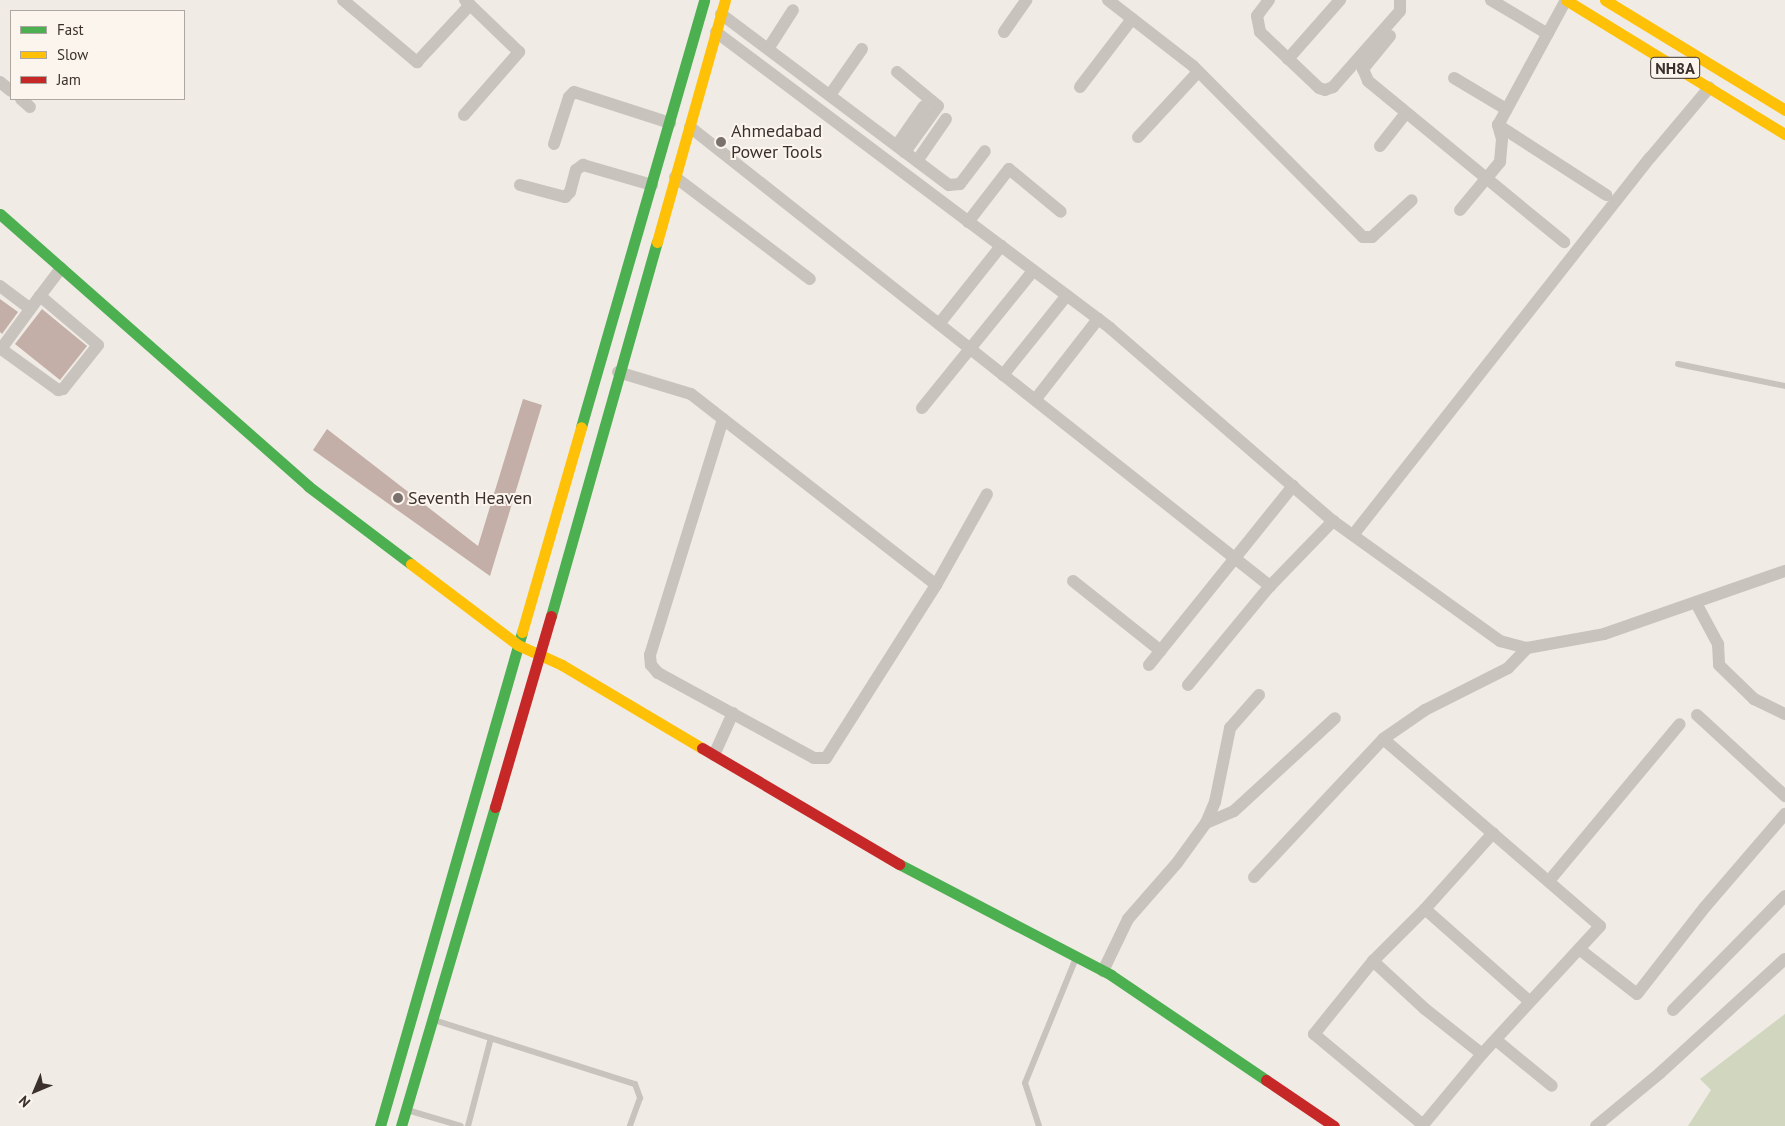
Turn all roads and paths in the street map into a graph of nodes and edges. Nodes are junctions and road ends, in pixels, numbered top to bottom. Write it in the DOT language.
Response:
graph roads {
  1 [pos="343,0"];
  2 [pos="704,0"];
  3 [pos="725,0"];
  4 [pos="1026,0"];
  5 [pos="1108,0"];
  6 [pos="1269,0"];
  7 [pos="1340,0"];
  8 [pos="1400,0"];
  9 [pos="1491,0"];
  10 [pos="1566,0"];
  11 [pos="1605,0"];
  12 [pos="472,3"];
  13 [pos="793,10"];
  14 [pos="721,14"];
  15 [pos="1132,19"];
  16 [pos="716,32"];
  17 [pos="1004,32"];
  18 [pos="1548,34"];
  19 [pos="1390,36"];
  20 [pos="768,49"];
  21 [pos="862,49"];
  22 [pos="1288,59"];
  23 [pos="898,72"];
  24 [pos="1198,72"];
  25 [pos="1454,78"];
  26 [pos="0,82"];
  27 [pos="1080,87"];
  28 [pos="1709,88"];
  29 [pos="10,90"];
  30 [pos="830,95"];
  31 [pos="924,106"];
  32 [pos="1506,109"];
  33 [pos="1785,110"];
  34 [pos="1406,113"];
  35 [pos="464,115"];
  36 [pos="946,119"];
  37 [pos="670,123"];
  38 [pos="1498,125"];
  39 [pos="690,127"];
  40 [pos="1785,134"];
  41 [pos="1138,138"];
  42 [pos="554,144"];
  43 [pos="1380,146"];
  44 [pos="901,149"];
  45 [pos="985,151"];
  46 [pos="917,161"];
  47 [pos="675,177"];
  48 [pos="1485,177"];
  49 [pos="652,185"];
  50 [pos="520,186"];
  51 [pos="1606,195"];
  52 [pos="1412,200"];
  53 [pos="1460,210"];
  54 [pos="1061,212"];
  55 [pos="0,214"];
  56 [pos="968,222"];
  57 [pos="1564,242"];
  58 [pos="1000,246"];
  59 [pos="61,268"];
  60 [pos="1033,271"];
  61 [pos="810,279"];
  62 [pos="0,286"];
  63 [pos="40,296"];
  64 [pos="1066,296"];
  65 [pos="30,310"];
  66 [pos="1098,319"];
  67 [pos="938,324"];
  68 [pos="1,348"];
  69 [pos="971,350"];
  70 [pos="1678,364"];
  71 [pos="618,372"];
  72 [pos="1003,375"];
  73 [pos="1785,386"];
  74 [pos="1035,400"];
  75 [pos="922,408"];
  76 [pos="723,419"];
  77 [pos="1293,486"];
  78 [pos="986,494"];
  79 [pos="1333,521"];
  80 [pos="1352,535"];
  81 [pos="1234,558"];
  82 [pos="1785,571"];
  83 [pos="1073,581"];
  84 [pos="936,585"];
  85 [pos="1270,586"];
  86 [pos="1696,603"];
  87 [pos="518,645"];
  88 [pos="1527,648"];
  89 [pos="1161,651"];
  90 [pos="541,653"];
  91 [pos="1149,665"];
  92 [pos="1188,685"];
  93 [pos="1259,695"];
  94 [pos="733,713"];
  95 [pos="1697,714"];
  96 [pos="1785,714"];
  97 [pos="1334,718"];
  98 [pos="1680,724"];
  99 [pos="1382,739"];
  100 [pos="714,756"];
  101 [pos="1785,796"];
  102 [pos="1785,814"];
  103 [pos="1206,823"];
  104 [pos="1493,832"];
  105 [pos="1254,877"];
  106 [pos="1549,882"];
  107 [pos="1785,896"];
  108 [pos="1425,908"];
  109 [pos="1579,949"];
  110 [pos="1077,957"];
  111 [pos="1785,959"];
  112 [pos="1373,961"];
  113 [pos="1104,971"];
  114 [pos="1529,1001"];
  115 [pos="1673,1010"];
  116 [pos="432,1019"];
  117 [pos="491,1038"];
  118 [pos="1496,1040"];
  119 [pos="1482,1054"];
  120 [pos="1552,1086"];
  121 [pos="405,1110"];
  122 [pos="1422,1125"];
  123 [pos="380,1126"];
  124 [pos="401,1126"];
  125 [pos="461,1126"];
  126 [pos="468,1126"];
  127 [pos="630,1126"];
  128 [pos="1039,1126"];
  129 [pos="1334,1126"];
  130 [pos="1596,1126"];
  1 -- 12 [label="street"];
  2 -- 37 [label="street"];
  3 -- 14 [label="street"];
  4 -- 17 [label="street"];
  5 -- 15 [label="street"];
  6 -- 22 [label="street"];
  7 -- 22 [label="street"];
  8 -- 22 [label="street"];
  9 -- 18 [label="street"];
  10 -- 18 [label="street"];
  10 -- 28 [label="street, NH8A"];
  11 -- 33 [label="street, NH8A"];
  12 -- 35 [label="street"];
  13 -- 20 [label="street"];
  14 -- 16 [label="street"];
  14 -- 20 [label="street"];
  15 -- 24 [label="street"];
  15 -- 27 [label="street"];
  16 -- 39 [label="street"];
  16 -- 56 [label="street"];
  18 -- 32 [label="street"];
  19 -- 34 [label="street"];
  20 -- 30 [label="street"];
  21 -- 30 [label="street"];
  23 -- 44 [label="street"];
  24 -- 41 [label="street"];
  24 -- 52 [label="street"];
  25 -- 32 [label="street"];
  26 -- 29 [label="street"];
  28 -- 40 [label="street, NH8A"];
  28 -- 80 [label="street"];
  30 -- 44 [label="street"];
  31 -- 44 [label="street"];
  32 -- 38 [label="street"];
  34 -- 43 [label="street"];
  34 -- 48 [label="street"];
  36 -- 46 [label="street"];
  37 -- 42 [label="street"];
  37 -- 49 [label="street"];
  38 -- 48 [label="street"];
  38 -- 51 [label="street"];
  39 -- 47 [label="street"];
  39 -- 67 [label="street"];
  44 -- 46 [label="street"];
  45 -- 46 [label="street"];
  47 -- 61 [label="street"];
  47 -- 71 [label="street"];
  48 -- 53 [label="street"];
  48 -- 57 [label="street"];
  49 -- 50 [label="street"];
  49 -- 87 [label="street"];
  54 -- 56 [label="street"];
  55 -- 59 [label="street"];
  56 -- 58 [label="street"];
  58 -- 60 [label="street"];
  58 -- 67 [label="street"];
  59 -- 63 [label="street"];
  59 -- 87 [label="street"];
  60 -- 64 [label="street"];
  60 -- 69 [label="street"];
  62 -- 65 [label="street"];
  63 -- 65 [label="street"];
  63 -- 68 [label="street"];
  64 -- 66 [label="street"];
  64 -- 72 [label="street"];
  65 -- 68 [label="street"];
  66 -- 74 [label="street"];
  66 -- 77 [label="street"];
  67 -- 69 [label="street"];
  69 -- 72 [label="street"];
  69 -- 75 [label="street"];
  70 -- 73 [label="lane"];
  71 -- 76 [label="street"];
  71 -- 90 [label="street"];
  72 -- 74 [label="street"];
  74 -- 81 [label="street"];
  76 -- 84 [label="street"];
  76 -- 94 [label="street"];
  77 -- 79 [label="street"];
  77 -- 81 [label="street"];
  78 -- 84 [label="street"];
  79 -- 80 [label="street"];
  79 -- 85 [label="street"];
  80 -- 88 [label="street"];
  81 -- 85 [label="street"];
  81 -- 89 [label="street"];
  82 -- 86 [label="street"];
  83 -- 89 [label="street"];
  84 -- 94 [label="street"];
  85 -- 92 [label="street"];
  86 -- 88 [label="street"];
  86 -- 96 [label="street"];
  87 -- 90 [label="street"];
  87 -- 123 [label="street"];
  88 -- 99 [label="street"];
  89 -- 91 [label="street"];
  90 -- 100 [label="street"];
  90 -- 116 [label="street"];
  93 -- 103 [label="street"];
  94 -- 100 [label="street"];
  95 -- 101 [label="street"];
  97 -- 103 [label="street"];
  98 -- 106 [label="street"];
  99 -- 104 [label="street"];
  99 -- 105 [label="street"];
  100 -- 110 [label="street"];
  102 -- 109 [label="street"];
  103 -- 113 [label="street"];
  104 -- 106 [label="street"];
  104 -- 108 [label="street"];
  106 -- 109 [label="street"];
  107 -- 115 [label="street"];
  108 -- 112 [label="street"];
  108 -- 114 [label="street"];
  109 -- 114 [label="street"];
  110 -- 113 [label="street"];
  110 -- 128 [label="lane"];
  111 -- 130 [label="street"];
  112 -- 119 [label="street"];
  112 -- 122 [label="street"];
  113 -- 129 [label="street"];
  114 -- 118 [label="street"];
  116 -- 117 [label="lane"];
  116 -- 121 [label="street"];
  117 -- 126 [label="lane"];
  117 -- 127 [label="lane"];
  118 -- 119 [label="street"];
  118 -- 120 [label="street"];
  119 -- 122 [label="street"];
  121 -- 124 [label="street"];
  121 -- 125 [label="lane"];
}
